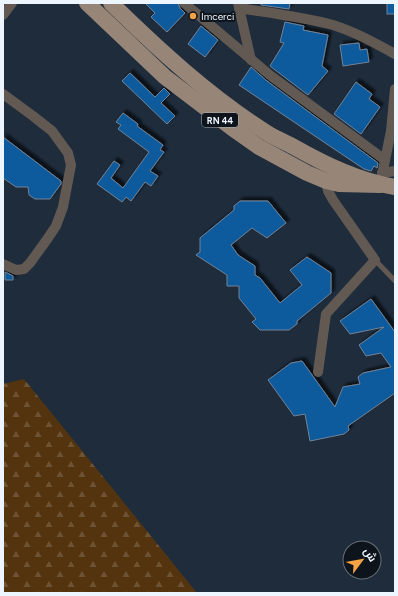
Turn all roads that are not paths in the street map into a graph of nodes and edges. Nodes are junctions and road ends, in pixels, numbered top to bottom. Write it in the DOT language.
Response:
graph roads {
  1 [pos="12,3"];
  2 [pos="87,3"];
  3 [pos="110,3"];
  4 [pos="184,3"];
  5 [pos="238,5"];
  6 [pos="3,15"];
  7 [pos="395,54"];
  8 [pos="251,60"];
  9 [pos="395,89"];
  10 [pos="3,94"];
  11 [pos="385,160"];
  12 [pos="395,171"];
  13 [pos="326,181"];
  14 [pos="386,181"];
  15 [pos="375,260"];
  16 [pos="3,264"];
  17 [pos="395,281"];
  18 [pos="318,372"];
  1 -- 6 [label="street"];
  2 -- 13 [label="main road, RN 44"];
  3 -- 14 [label="main road, RN 44"];
  4 -- 8 [label="street"];
  5 -- 7 [label="street"];
  5 -- 8 [label="street"];
  8 -- 11 [label="street"];
  9 -- 11 [label="street"];
  10 -- 16 [label="street"];
  11 -- 14 [label="street"];
  12 -- 14 [label="street"];
  13 -- 14 [label="main road, RN 44"];
  13 -- 15 [label="street"];
  15 -- 17 [label="lane"];
  15 -- 18 [label="street"];
}
